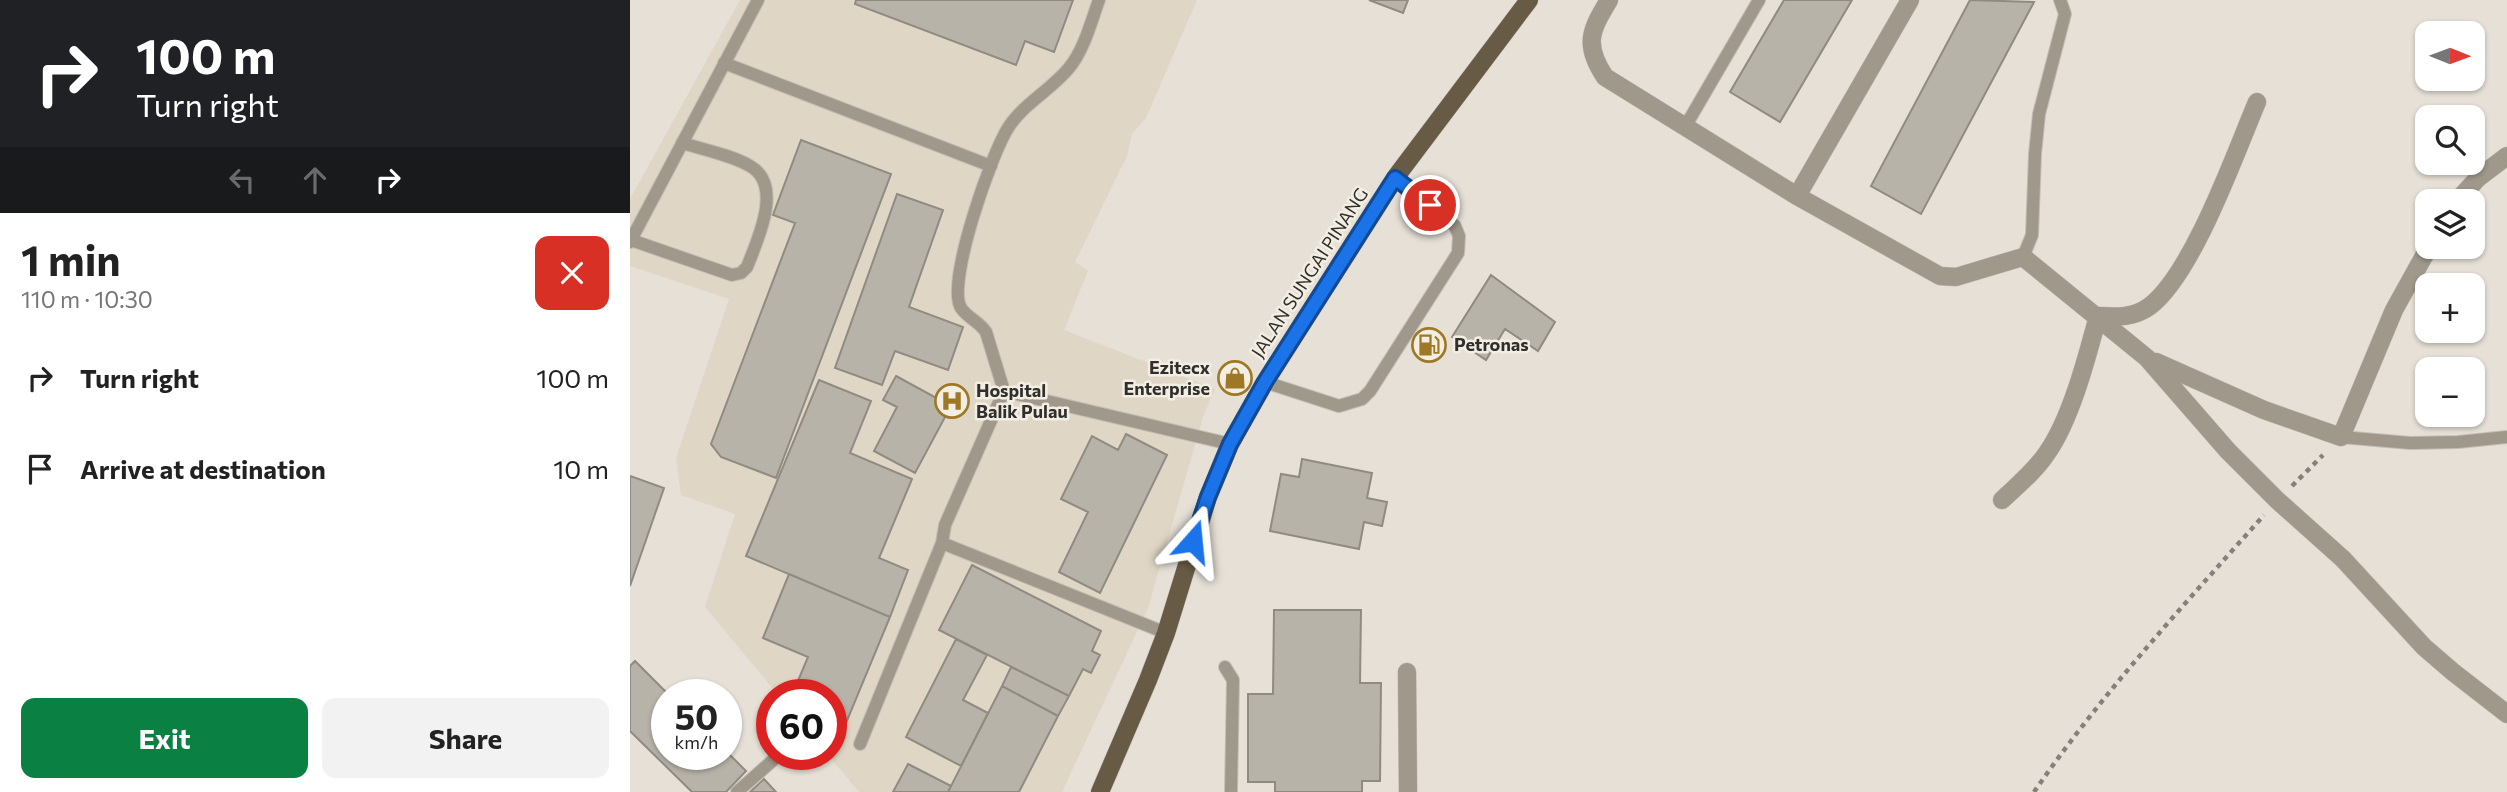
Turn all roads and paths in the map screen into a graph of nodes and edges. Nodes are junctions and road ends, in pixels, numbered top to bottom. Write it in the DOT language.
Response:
graph roads {
  1 [pos="758,0"];
  2 [pos="1099,0"];
  3 [pos="1529,0"];
  4 [pos="1609,0"];
  5 [pos="1759,0"];
  6 [pos="1910,0"];
  7 [pos="2060,0"];
  8 [pos="724,63"];
  9 [pos="2257,102"];
  10 [pos="1685,127"];
  11 [pos="682,143"];
  12 [pos="2507,156"];
  13 [pos="991,166"];
  14 [pos="1395,178"];
  15 [pos="2468,189"];
  16 [pos="1797,196"];
  17 [pos="630,241"];
  18 [pos="2023,257"];
  19 [pos="2423,259"];
  20 [pos="2098,316"];
  21 [pos="2147,358"];
  22 [pos="1265,382"];
  23 [pos="1004,391"];
  24 [pos="2341,437"];
  25 [pos="2507,437"];
  26 [pos="1230,444"];
  27 [pos="2002,499"];
  28 [pos="2277,500"];
  29 [pos="942,543"];
  30 [pos="1166,633"];
  31 [pos="1225,667"];
  32 [pos="1407,672"];
  33 [pos="2507,713"];
  34 [pos="860,744"];
  35 [pos="762,770"];
  36 [pos="737,792"];
  37 [pos="1100,792"];
  38 [pos="1231,792"];
  39 [pos="1408,792"];
  40 [pos="2034,792"];
  1 -- 8 [label="lane"];
  2 -- 13 [label="lane"];
  3 -- 14 [label="main road, JALAN SUNGAI PINANG"];
  4 -- 10 [label="street"];
  5 -- 10 [label="lane"];
  6 -- 16 [label="street"];
  7 -- 18 [label="lane"];
  8 -- 11 [label="lane"];
  8 -- 13 [label="lane"];
  9 -- 20 [label="street"];
  10 -- 16 [label="street"];
  11 -- 17 [label="lane"];
  11 -- 17 [label="lane"];
  12 -- 15 [label="street"];
  13 -- 23 [label="lane"];
  14 -- 22 [label="main road, JALAN SUNGAI PINANG"];
  14 -- 22 [label="lane"];
  16 -- 18 [label="street"];
  18 -- 20 [label="street"];
  19 -- 24 [label="street"];
  20 -- 21 [label="street"];
  20 -- 27 [label="street"];
  21 -- 24 [label="street"];
  21 -- 28 [label="street"];
  22 -- 26 [label="main road, JALAN SUNGAI PINANG"];
  23 -- 26 [label="lane"];
  23 -- 29 [label="lane"];
  24 -- 25 [label="lane"];
  24 -- 28 [label="path"];
  26 -- 30 [label="main road, JALAN SUNGAI PINANG"];
  28 -- 33 [label="street"];
  28 -- 40 [label="path"];
  29 -- 30 [label="lane"];
  29 -- 34 [label="lane"];
  30 -- 37 [label="main road, JALAN SUNGAI PINANG"];
  31 -- 38 [label="lane"];
  32 -- 39 [label="street"];
  35 -- 36 [label="lane"];
}
